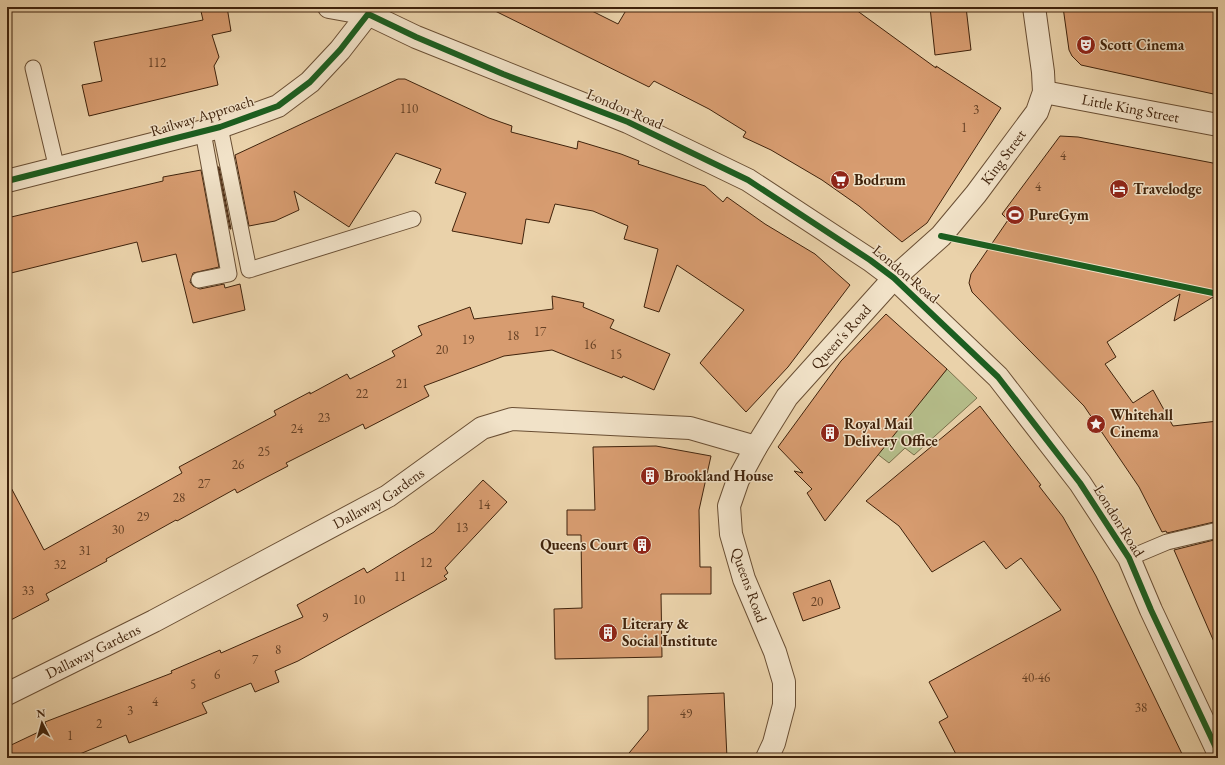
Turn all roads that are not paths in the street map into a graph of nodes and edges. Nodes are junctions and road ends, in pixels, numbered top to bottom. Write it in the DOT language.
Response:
graph roads {
  1 [pos="329,7"];
  2 [pos="1034,7"];
  3 [pos="365,9"];
  4 [pos="33,68"];
  5 [pos="1044,92"];
  6 [pos="1218,125"];
  7 [pos="212,130"];
  8 [pos="57,169"];
  9 [pos="7,181"];
  10 [pos="413,219"];
  11 [pos="894,278"];
  12 [pos="199,280"];
  13 [pos="787,397"];
  14 [pos="756,447"];
  15 [pos="1218,530"];
  16 [pos="1129,558"];
  17 [pos="15,690"];
  18 [pos="1218,752"];
  19 [pos="767,758"];
  1 -- 3 [label="street, London Road"];
  2 -- 5 [label="street, King Street"];
  3 -- 7 [label="street, Railway Approach"];
  3 -- 11 [label="street, London Road"];
  4 -- 8 [label="lane"];
  5 -- 6 [label="street, Little King Street"];
  5 -- 11 [label="street, King Street"];
  7 -- 8 [label="street, Railway Approach"];
  7 -- 10 [label="lane"];
  7 -- 12 [label="lane"];
  8 -- 9 [label="street, Railway Approach"];
  11 -- 13 [label="street, Queen's Road"];
  11 -- 16 [label="street, London Road"];
  13 -- 14 [label="street, Queens Road"];
  14 -- 17 [label="street, Dallaway Gardens"];
  14 -- 19 [label="street, Queens Road"];
  15 -- 16 [label="lane"];
  16 -- 18 [label="street, London Road"];
}
